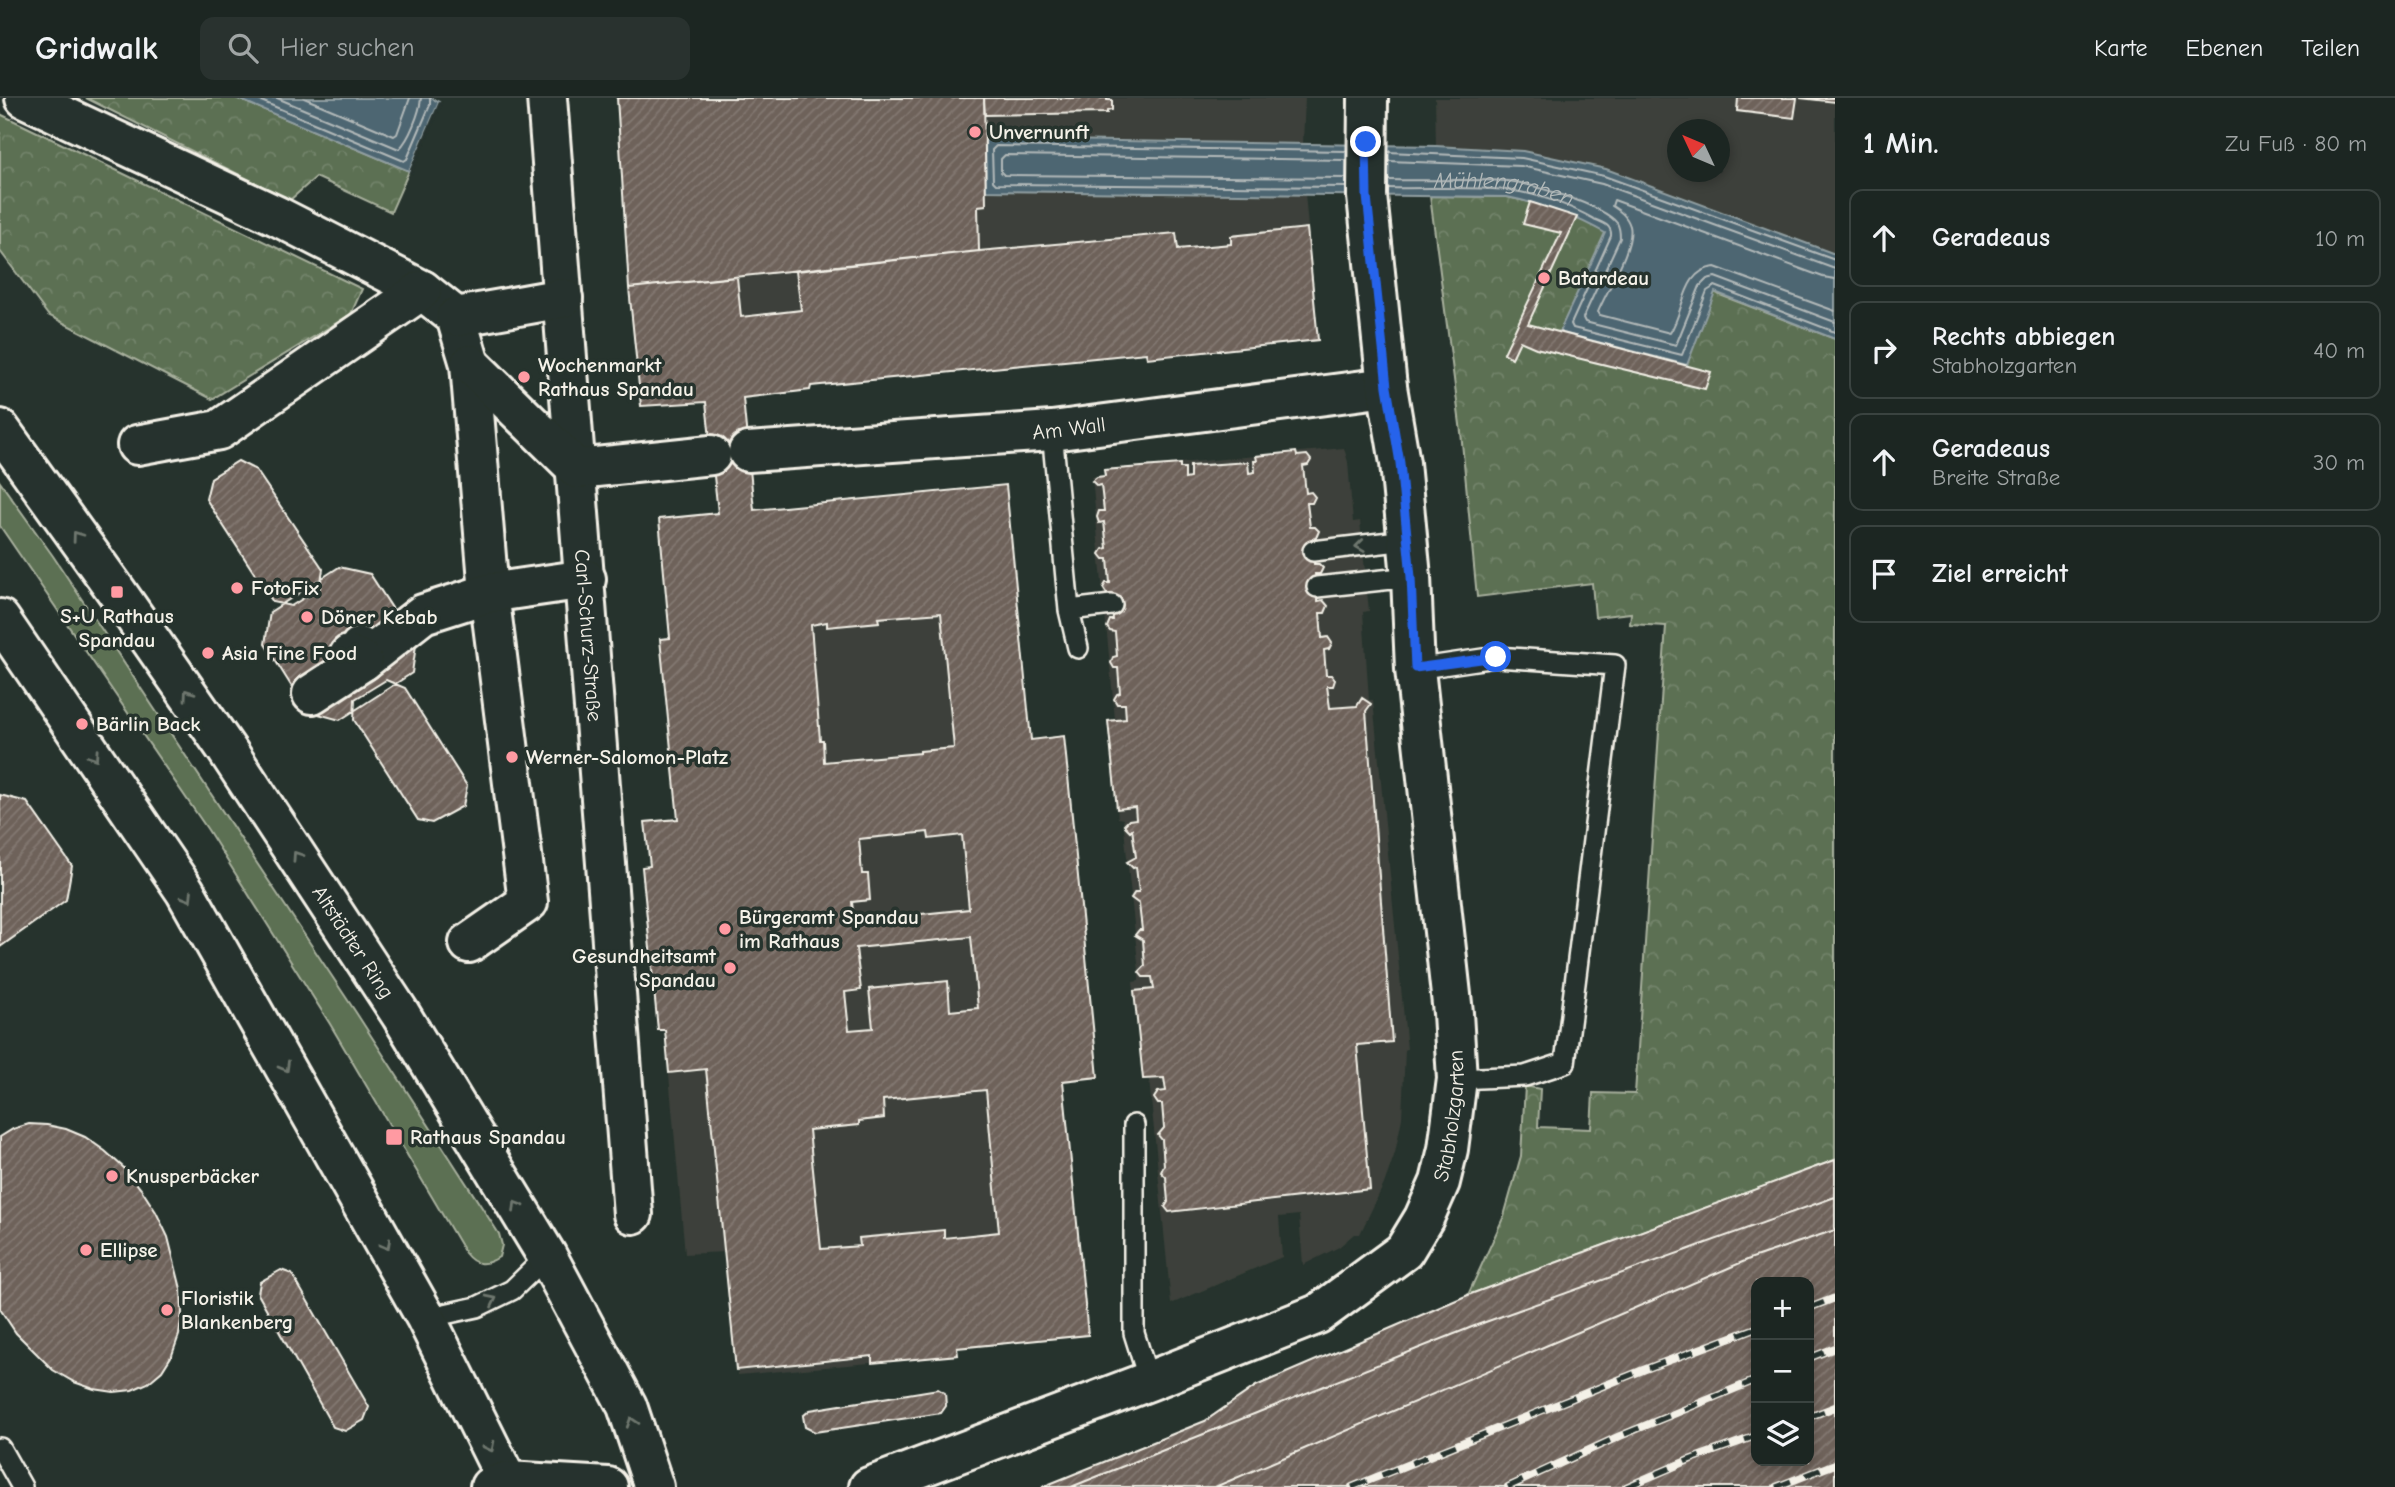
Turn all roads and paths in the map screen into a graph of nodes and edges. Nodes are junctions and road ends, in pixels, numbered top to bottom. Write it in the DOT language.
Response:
graph roads {
  1 [pos="24,98"];
  2 [pos="547,98"];
  3 [pos="1368,98"];
  4 [pos="422,290"];
  5 [pos="563,298"];
  6 [pos="456,317"];
  7 [pos="470,364"];
  8 [pos="1387,387"];
  9 [pos="0,429"];
  10 [pos="1052,431"];
  11 [pos="137,445"];
  12 [pos="577,470"];
  13 [pos="1313,551"];
  14 [pos="1409,559"];
  15 [pos="586,579"];
  16 [pos="1317,587"];
  17 [pos="489,593"];
  18 [pos="1112,605"];
  19 [pos="1069,610"];
  20 [pos="0,619"];
  21 [pos="1078,648"];
  22 [pos="1415,668"];
  23 [pos="312,694"];
  24 [pos="469,943"];
  25 [pos="1457,1079"];
  26 [pos="1134,1125"];
  27 [pos="633,1214"];
  28 [pos="547,1256"];
  29 [pos="426,1318"];
  30 [pos="1149,1381"];
  31 [pos="0,1448"];
  32 [pos="502,1485"];
  33 [pos="22,1487"];
  34 [pos="608,1487"];
  35 [pos="654,1487"];
  36 [pos="869,1487"];
  1 -- 4 [label="street"];
  2 -- 5 [label="street, Carl-Schurz-Straße"];
  3 -- 8 [label="street, Stabholzgarten"];
  4 -- 6 [label="street"];
  4 -- 11 [label="street"];
  5 -- 6 [label="street"];
  5 -- 12 [label="street, Carl-Schurz-Straße"];
  6 -- 7 [label="street"];
  7 -- 12 [label="street"];
  7 -- 17 [label="street"];
  8 -- 10 [label="street, Am Wall"];
  8 -- 14 [label="street, Stabholzgarten"];
  28 -- 9 [label="street, Altstädter Ring, one-way"];
  10 -- 12 [label="street, Am Wall"];
  10 -- 19 [label="lane"];
  12 -- 15 [label="street, Carl-Schurz-Straße"];
  14 -- 13 [label="lane, one-way"];
  14 -- 16 [label="lane"];
  14 -- 22 [label="street, Stabholzgarten"];
  15 -- 17 [label="street"];
  15 -- 27 [label="street, Carl-Schurz-Straße"];
  17 -- 23 [label="street"];
  17 -- 24 [label="street"];
  18 -- 19 [label="lane"];
  19 -- 21 [label="lane"];
  20 -- 29 [label="street, one-way"];
  22 -- 25 [label="street, Stabholzgarten"];
  22 -- 25 [label="lane"];
  25 -- 30 [label="street, Stabholzgarten"];
  26 -- 30 [label="lane"];
  29 -- 28 [label="lane, one-way"];
  35 -- 28 [label="street, Altstädter Ring, one-way"];
  29 -- 32 [label="street, one-way"];
  30 -- 36 [label="street, Stabholzgarten"];
  31 -- 33 [label="lane"];
  32 -- 34 [label="street"];
}
